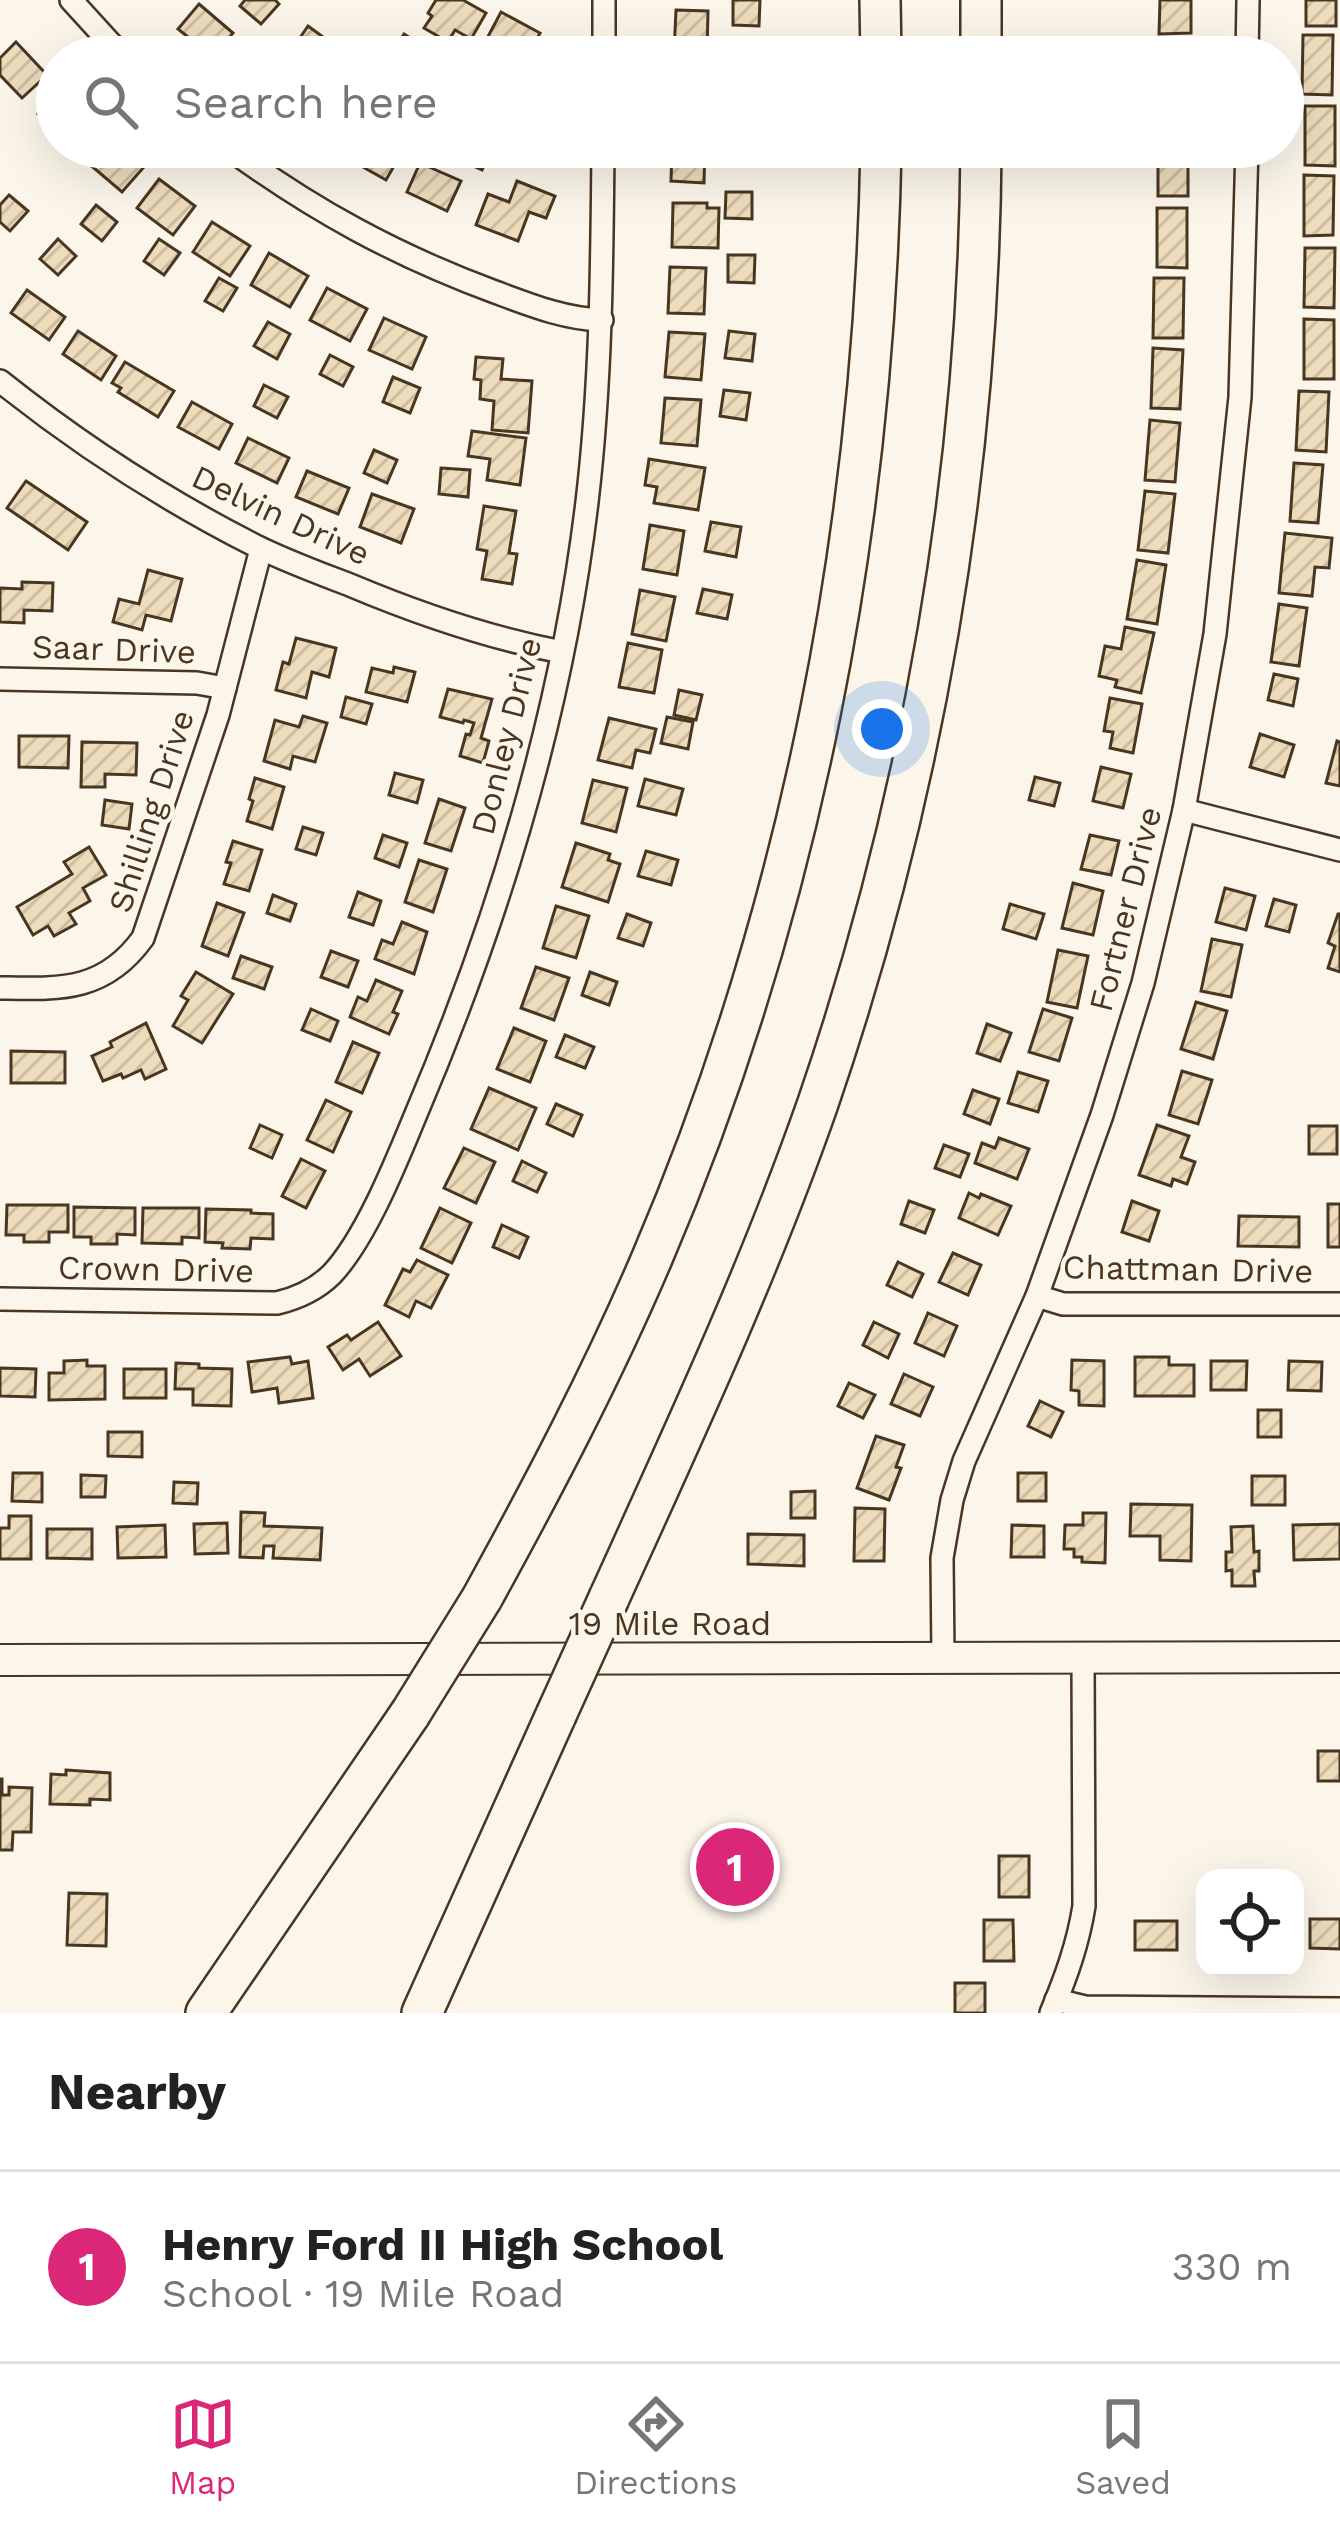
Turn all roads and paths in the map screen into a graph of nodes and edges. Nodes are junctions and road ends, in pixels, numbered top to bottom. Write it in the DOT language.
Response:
graph roads {
  1 [pos="71,0"];
  2 [pos="604,0"];
  3 [pos="880,0"];
  4 [pos="981,0"];
  5 [pos="1248,0"];
  6 [pos="104,36"];
  7 [pos="604,36"];
  8 [pos="881,36"];
  9 [pos="981,36"];
  10 [pos="1247,36"];
  11 [pos="256,168"];
  12 [pos="603,168"];
  13 [pos="880,168"];
  14 [pos="980,168"];
  15 [pos="1245,168"];
  16 [pos="602,320"];
  17 [pos="0,381"];
  18 [pos="261,548"];
  19 [pos="562,652"];
  20 [pos="0,679"];
  21 [pos="225,688"];
  22 [pos="1184,810"];
  23 [pos="1340,850"];
  24 [pos="0,988"];
  25 [pos="308,1293"];
  26 [pos="1036,1296"];
  27 [pos="0,1299"];
  28 [pos="1340,1304"];
  29 [pos="1083,1657"];
  30 [pos="1340,1657"];
  31 [pos="943,1658"];
  32 [pos="0,1660"];
  33 [pos="1054,2006"];
  34 [pos="1340,2009"];
  35 [pos="206,2013"];
  36 [pos="422,2013"];
  1 -- 6 [label="street"];
  2 -- 7 [label="street"];
  3 -- 8 [label="highway"];
  4 -- 9 [label="highway"];
  5 -- 10 [label="street"];
  11 -- 16 [label="street"];
  12 -- 16 [label="street, Donley Drive"];
  13 -- 35 [label="highway, bridge"];
  14 -- 36 [label="highway, bridge"];
  15 -- 22 [label="street, Fortner Drive"];
  16 -- 19 [label="street, Donley Drive"];
  17 -- 18 [label="street, Delvin Drive"];
  18 -- 19 [label="street, Delvin Drive"];
  18 -- 21 [label="street, Shilling Drive"];
  19 -- 25 [label="street, Donley Drive"];
  20 -- 21 [label="street, Saar Drive"];
  21 -- 24 [label="street, Shilling Drive"];
  22 -- 23 [label="street"];
  22 -- 26 [label="street, Fortner Drive"];
  25 -- 27 [label="street, Crown Drive"];
  26 -- 28 [label="street, Chattman Drive"];
  26 -- 31 [label="street, Fortner Drive"];
  29 -- 30 [label="street, 19 Mile Road"];
  29 -- 31 [label="street, 19 Mile Road"];
  29 -- 33 [label="street"];
  31 -- 32 [label="street, 19 Mile Road"];
  33 -- 34 [label="street"];
}
